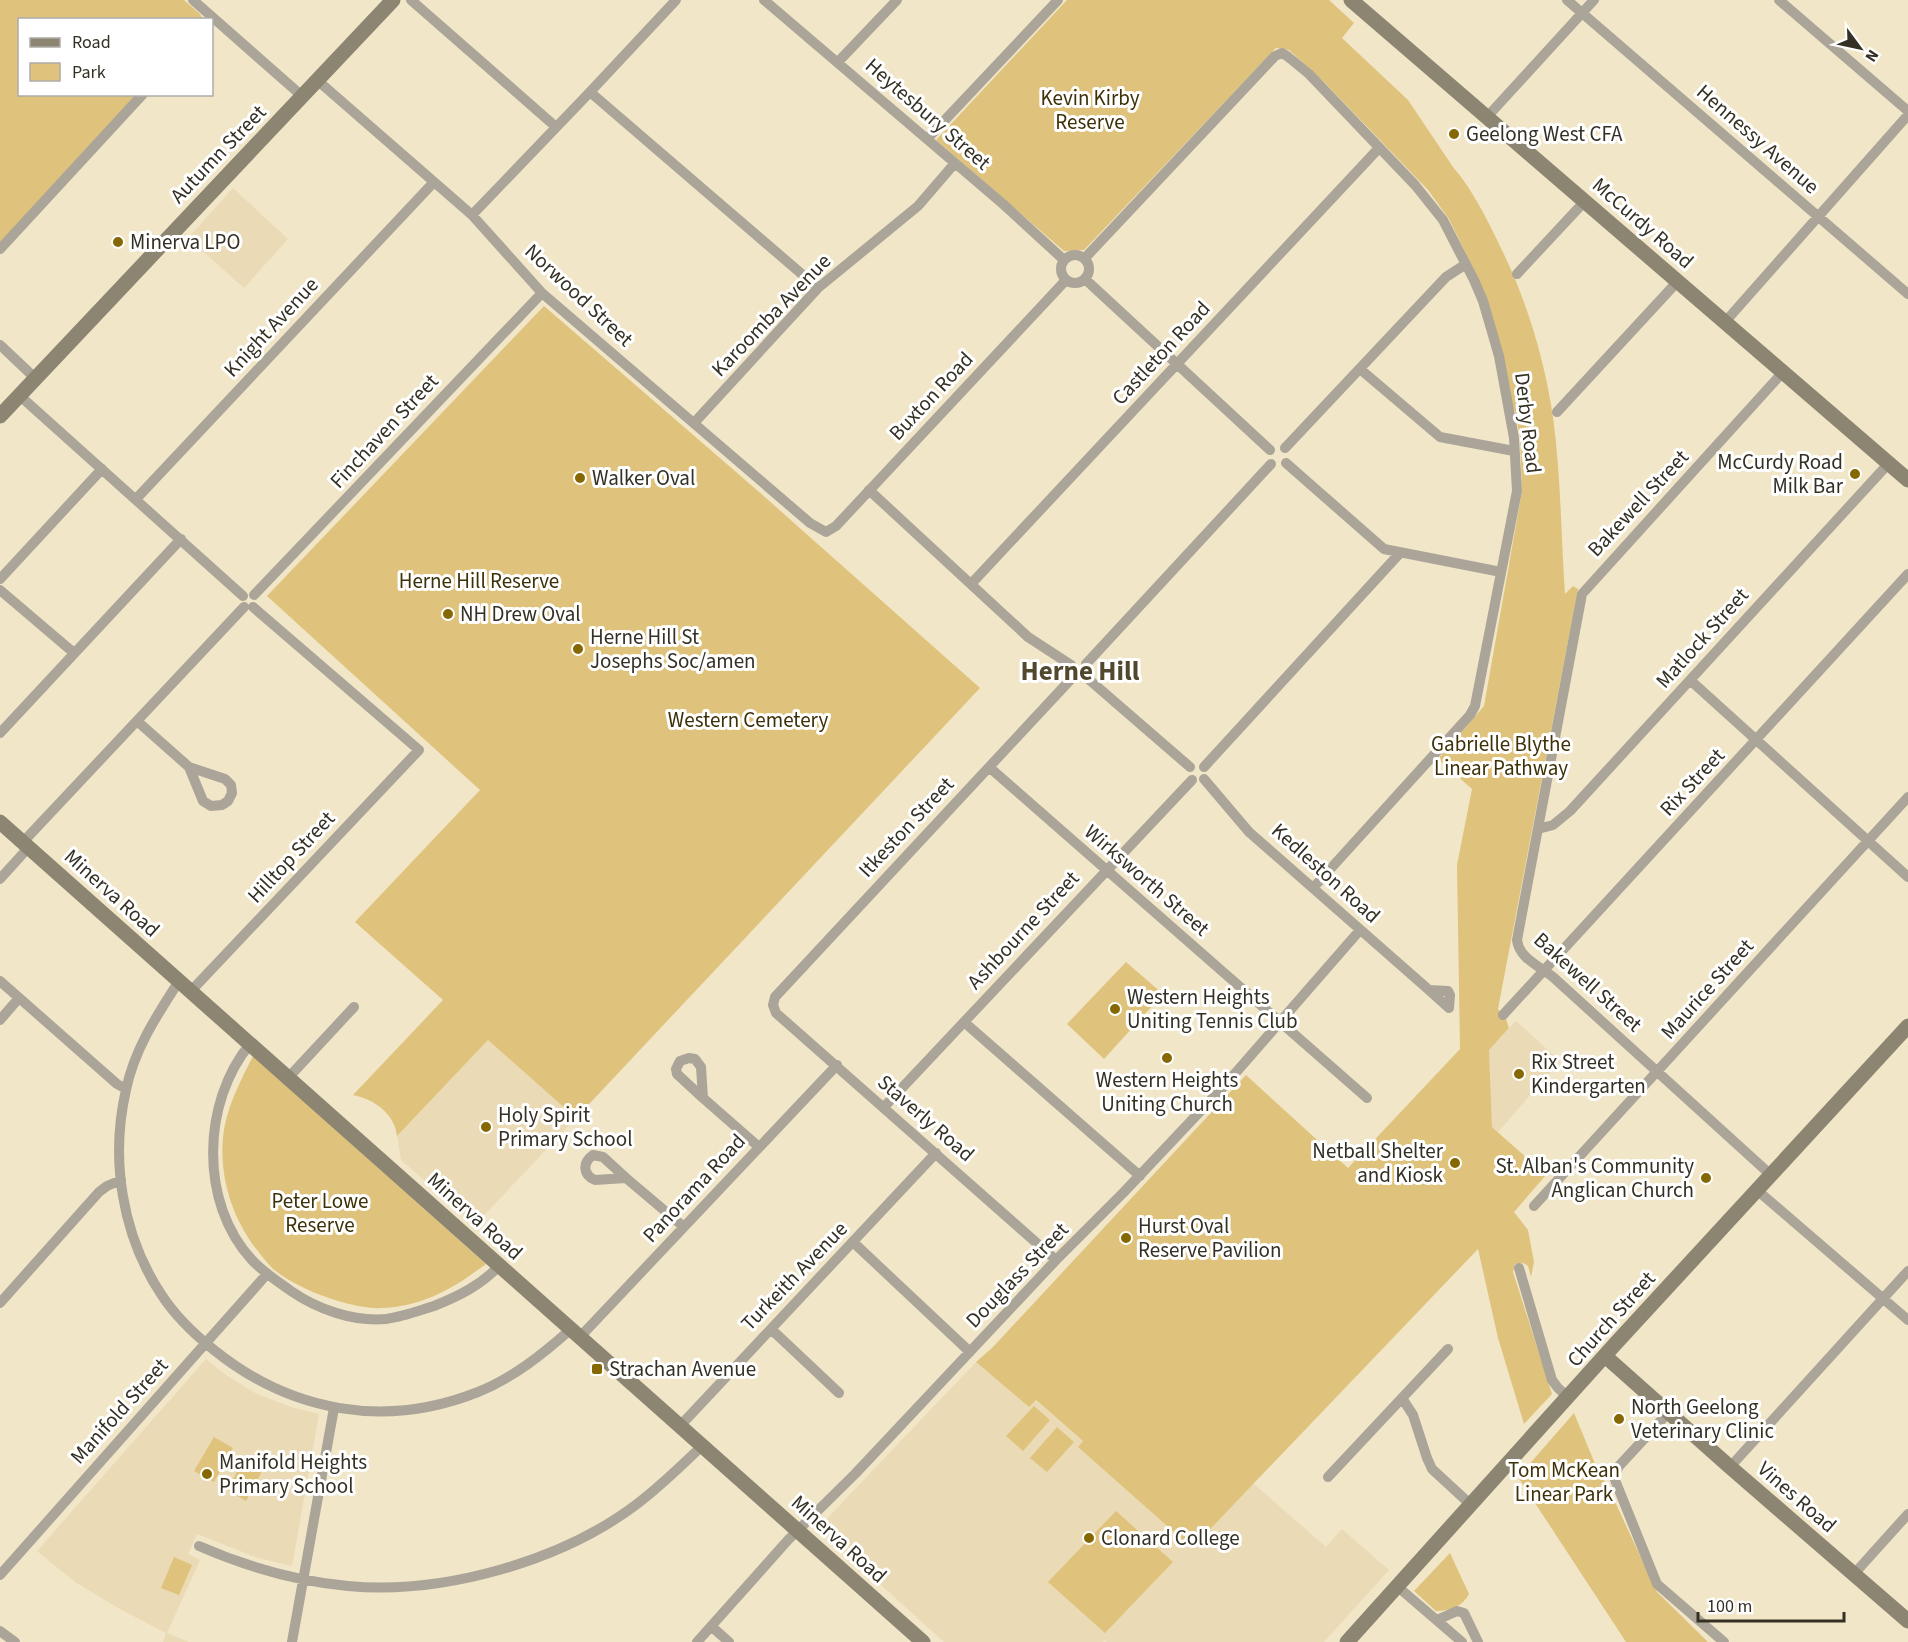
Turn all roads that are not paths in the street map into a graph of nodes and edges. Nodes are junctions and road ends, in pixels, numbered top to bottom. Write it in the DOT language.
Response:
graph roads {
  1 [pos="193,0"];
  2 [pos="393,0"];
  3 [pos="411,0"];
  4 [pos="676,0"];
  5 [pos="764,0"];
  6 [pos="897,0"];
  7 [pos="1059,0"];
  8 [pos="1351,0"];
  9 [pos="1567,0"];
  10 [pos="1594,0"];
  11 [pos="1779,0"];
  12 [pos="1582,13"];
  13 [pos="210,18"];
  14 [pos="213,21"];
  15 [pos="838,62"];
  16 [pos="317,80"];
  17 [pos="590,92"];
  18 [pos="141,96"];
  19 [pos="302,96"];
  20 [pos="1908,113"];
  21 [pos="1488,117"];
  22 [pos="556,127"];
  23 [pos="927,139"];
  24 [pos="1379,148"];
  25 [pos="955,163"];
  26 [pos="434,182"];
  27 [pos="1585,201"];
  28 [pos="472,215"];
  29 [pos="1818,218"];
  30 [pos="0,249"];
  31 [pos="1085,258"];
  32 [pos="1064,260"];
  33 [pos="1466,264"];
  34 [pos="1517,274"];
  35 [pos="1085,279"];
  36 [pos="1065,280"];
  37 [pos="1678,281"];
  38 [pos="818,288"];
  39 [pos="542,293"];
  40 [pos="1908,294"];
  41 [pos="1725,322"];
  42 [pos="0,345"];
  43 [pos="1178,364"];
  44 [pos="1360,369"];
  45 [pos="1783,372"];
  46 [pos="35,378"];
  47 [pos="19,395"];
  48 [pos="1557,412"];
  49 [pos="0,416"];
  50 [pos="694,423"];
  51 [pos="1285,448"];
  52 [pos="1270,450"];
  53 [pos="1514,451"];
  54 [pos="1286,463"];
  55 [pos="1889,463"];
  56 [pos="1271,464"];
  57 [pos="102,469"];
  58 [pos="1908,480"];
  59 [pos="869,490"];
  60 [pos="136,500"];
  61 [pos="821,530"];
  62 [pos="181,539"];
  63 [pos="1400,554"];
  64 [pos="1501,572"];
  65 [pos="1908,574"];
  66 [pos="0,579"];
  67 [pos="971,584"];
  68 [pos="0,590"];
  69 [pos="249,601"];
  70 [pos="74,653"];
  71 [pos="1086,664"];
  72 [pos="1071,665"];
  73 [pos="1086,677"];
  74 [pos="1072,678"];
  75 [pos="1690,681"];
  76 [pos="137,722"];
  77 [pos="0,733"];
  78 [pos="1756,740"];
  79 [pos="189,767"];
  80 [pos="989,767"];
  81 [pos="1191,767"];
  82 [pos="1204,767"];
  83 [pos="1204,779"];
  84 [pos="1192,780"];
  85 [pos="1908,797"];
  86 [pos="0,822"];
  87 [pos="1538,829"];
  88 [pos="1868,841"];
  89 [pos="26,845"];
  90 [pos="1106,870"];
  91 [pos="1908,877"];
  92 [pos="0,879"];
  93 [pos="1312,888"];
  94 [pos="1360,930"];
  95 [pos="1545,971"];
  96 [pos="0,981"];
  97 [pos="185,986"];
  98 [pos="1429,990"];
  99 [pos="20,998"];
  100 [pos="773,1005"];
  101 [pos="354,1007"];
  102 [pos="1503,1015"];
  103 [pos="0,1020"];
  104 [pos="964,1022"];
  105 [pos="1280,1022"];
  106 [pos="1908,1026"];
  107 [pos="250,1044"];
  108 [pos="837,1065"];
  109 [pos="1657,1072"];
  110 [pos="288,1078"];
  111 [pos="126,1089"];
  112 [pos="703,1098"];
  113 [pos="1367,1098"];
  114 [pos="884,1107"];
  115 [pos="759,1147"];
  116 [pos="936,1154"];
  117 [pos="1140,1176"];
  118 [pos="1772,1176"];
  119 [pos="626,1178"];
  120 [pos="121,1180"];
  121 [pos="1758,1191"];
  122 [pos="1534,1206"];
  123 [pos="684,1227"];
  124 [pos="854,1243"];
  125 [pos="1056,1260"];
  126 [pos="499,1266"];
  127 [pos="1519,1268"];
  128 [pos="1908,1271"];
  129 [pos="267,1274"];
  130 [pos="1883,1298"];
  131 [pos="0,1303"];
  132 [pos="1908,1320"];
  133 [pos="771,1329"];
  134 [pos="575,1333"];
  135 [pos="206,1343"];
  136 [pos="1448,1348"];
  137 [pos="970,1352"];
  138 [pos="1605,1356"];
  139 [pos="839,1393"];
  140 [pos="1568,1397"];
  141 [pos="1402,1398"];
  142 [pos="334,1408"];
  143 [pos="1668,1413"];
  144 [pos="680,1426"];
  145 [pos="702,1446"];
  146 [pos="1730,1467"];
  147 [pos="1328,1476"];
  148 [pos="1470,1504"];
  149 [pos="1908,1514"];
  150 [pos="798,1531"];
  151 [pos="199,1546"];
  152 [pos="1854,1574"];
  153 [pos="0,1575"];
  154 [pos="303,1580"];
  155 [pos="1398,1587"];
  156 [pos="1437,1620"];
  157 [pos="1908,1621"];
  158 [pos="711,1626"];
  159 [pos="0,1631"];
  160 [pos="921,1641"];
  161 [pos="15,1642"];
  162 [pos="292,1642"];
  163 [pos="697,1642"];
  164 [pos="729,1642"];
  165 [pos="1347,1642"];
  166 [pos="1462,1642"];
  167 [pos="1478,1642"];
  168 [pos="1724,1642"];
  1 -- 13 [label="street"];
  2 -- 16 [label="street, Autumn Street"];
  3 -- 22 [label="street"];
  4 -- 17 [label="street"];
  5 -- 15 [label="street, Heytesbury Street"];
  6 -- 15 [label="street"];
  7 -- 23 [label="street"];
  8 -- 21 [label="street, McCurdy Road"];
  9 -- 12 [label="street, Hennessy Avenue"];
  10 -- 12 [label="street"];
  11 -- 20 [label="street"];
  12 -- 21 [label="street"];
  12 -- 29 [label="street, Hennessy Avenue"];
  14 -- 19 [label="street"];
  15 -- 23 [label="street, Heytesbury Street"];
  16 -- 19 [label="street, Autumn Street"];
  16 -- 26 [label="street, Norwood Street"];
  17 -- 22 [label="street"];
  17 -- 38 [label="street"];
  18 -- 30 [label="street"];
  19 -- 46 [label="street, Autumn Street"];
  20 -- 29 [label="street"];
  21 -- 27 [label="street, McCurdy Road"];
  22 -- 28 [label="street"];
  23 -- 25 [label="street, Heytesbury Street"];
  24 -- 31 [label="street, Derby Road"];
  24 -- 33 [label="street, Derby Road"];
  24 -- 43 [label="street, Castleton Road"];
  25 -- 32 [label="street, Heytesbury Street"];
  25 -- 38 [label="street, Karoomba Avenue"];
  26 -- 28 [label="street, Norwood Street"];
  26 -- 60 [label="street, Knight Avenue"];
  27 -- 34 [label="street"];
  27 -- 37 [label="street, McCurdy Road"];
  28 -- 39 [label="street, Norwood Street"];
  29 -- 40 [label="street, Hennessy Avenue"];
  29 -- 41 [label="street"];
  31 -- 32 [label="street"];
  31 -- 35 [label="street"];
  32 -- 36 [label="street"];
  33 -- 44 [label="street"];
  33 -- 53 [label="street, Derby Road"];
  35 -- 36 [label="street"];
  35 -- 43 [label="street"];
  36 -- 59 [label="street, Buxton Road"];
  37 -- 41 [label="street, McCurdy Road"];
  37 -- 48 [label="street"];
  38 -- 50 [label="street, Karoomba Avenue"];
  39 -- 50 [label="street, Norwood Street"];
  39 -- 69 [label="street, Finchaven Street"];
  41 -- 45 [label="street, McCurdy Road"];
  42 -- 46 [label="street"];
  43 -- 52 [label="street"];
  43 -- 67 [label="street, Castleton Road"];
  44 -- 51 [label="street"];
  44 -- 53 [label="street"];
  45 -- 55 [label="street, McCurdy Road"];
  45 -- 87 [label="street, Bakewell Street"];
  46 -- 47 [label="street, Autumn Street"];
  47 -- 49 [label="street, Autumn Street"];
  47 -- 57 [label="street"];
  50 -- 61 [label="street, Norwood Street"];
  51 -- 52 [label="street"];
  51 -- 54 [label="street"];
  52 -- 56 [label="street"];
  53 -- 64 [label="street, Derby Road"];
  54 -- 56 [label="street"];
  54 -- 63 [label="street"];
  55 -- 58 [label="street, McCurdy Road"];
  55 -- 75 [label="street, Matlock Street"];
  56 -- 71 [label="street"];
  57 -- 60 [label="street"];
  57 -- 66 [label="street"];
  59 -- 61 [label="street, Buxton Road"];
  59 -- 67 [label="street"];
  60 -- 62 [label="street"];
  62 -- 69 [label="street"];
  62 -- 70 [label="street"];
  63 -- 64 [label="street"];
  63 -- 82 [label="street"];
  64 -- 93 [label="street, Derby Road"];
  65 -- 78 [label="street, Rix Street"];
  67 -- 72 [label="street"];
  68 -- 70 [label="street"];
  69 -- 76 [label="street, Finchaven Street"];
  69 -- 97 [label="street, Hilltop Street"];
  70 -- 77 [label="street"];
  71 -- 72 [label="street"];
  71 -- 73 [label="street"];
  72 -- 74 [label="street"];
  73 -- 74 [label="street"];
  73 -- 81 [label="street"];
  74 -- 80 [label="street, Itkeston Street"];
  75 -- 78 [label="street"];
  75 -- 87 [label="street, Matlock Street"];
  76 -- 79 [label="street"];
  76 -- 89 [label="street, Finchaven Street"];
  78 -- 88 [label="street"];
  78 -- 95 [label="street, Rix Street"];
  80 -- 90 [label="street, Wirksworth Street"];
  80 -- 100 [label="street, Itkeston Street"];
  81 -- 82 [label="street"];
  81 -- 84 [label="street"];
  82 -- 83 [label="street"];
  83 -- 84 [label="street"];
  83 -- 93 [label="street, Kedleston Road"];
  84 -- 90 [label="street, Ashbourne Street"];
  85 -- 88 [label="street, Maurice Street"];
  86 -- 89 [label="street, Minerva Road"];
  87 -- 95 [label="street, Bakewell Street"];
  88 -- 91 [label="street"];
  88 -- 109 [label="street, Maurice Street"];
  89 -- 92 [label="street, Finchaven Street"];
  89 -- 97 [label="street, Minerva Road"];
  90 -- 104 [label="street, Ashbourne Street"];
  90 -- 105 [label="street, Wirksworth Street"];
  93 -- 94 [label="street, Kedleston Road"];
  94 -- 98 [label="street, Kedleston Road"];
  94 -- 105 [label="street, Douglass Street"];
  95 -- 102 [label="street, Rix Street"];
  95 -- 109 [label="street, Bakewell Street"];
  96 -- 99 [label="street"];
  97 -- 107 [label="street, Minerva Road"];
  97 -- 111 [label="street"];
  99 -- 103 [label="street"];
  99 -- 111 [label="street"];
  100 -- 108 [label="street, Staverly Road"];
  101 -- 110 [label="street"];
  104 -- 114 [label="street, Ashbourne Street"];
  104 -- 117 [label="street"];
  105 -- 113 [label="street, Wirksworth Street"];
  105 -- 117 [label="street, Douglass Street"];
  106 -- 118 [label="street, Church Street"];
  107 -- 110 [label="street, Minerva Road"];
  107 -- 129 [label="street"];
  108 -- 114 [label="street, Staverly Road"];
  108 -- 115 [label="street, Panorama Road"];
  109 -- 118 [label="street, Bakewell Street"];
  109 -- 122 [label="street, Maurice Street"];
  110 -- 126 [label="street, Minerva Road"];
  111 -- 120 [label="street"];
  112 -- 115 [label="street"];
  114 -- 116 [label="street, Staverly Road"];
  115 -- 123 [label="street, Panorama Road"];
  116 -- 124 [label="street, Turkeith Avenue"];
  116 -- 125 [label="street, Staverly Road"];
  117 -- 125 [label="street, Douglass Street"];
  118 -- 121 [label="street, Church Street"];
  119 -- 123 [label="street"];
  120 -- 131 [label="street"];
  120 -- 135 [label="street"];
  121 -- 130 [label="street"];
  121 -- 138 [label="street, Church Street"];
  123 -- 134 [label="street, Panorama Road"];
  124 -- 133 [label="street, Turkeith Avenue"];
  124 -- 137 [label="street"];
  125 -- 137 [label="street, Douglass Street"];
  126 -- 129 [label="street"];
  126 -- 134 [label="street, Minerva Road"];
  127 -- 140 [label="street"];
  128 -- 130 [label="street"];
  129 -- 135 [label="street, Manifold Street"];
  130 -- 132 [label="street"];
  130 -- 146 [label="street"];
  133 -- 139 [label="street"];
  133 -- 144 [label="street, Turkeith Avenue"];
  134 -- 142 [label="street"];
  134 -- 144 [label="street, Minerva Road"];
  135 -- 142 [label="street"];
  135 -- 153 [label="street, Manifold Street"];
  136 -- 141 [label="street"];
  137 -- 150 [label="street, Douglass Street"];
  138 -- 140 [label="street, Church Street"];
  138 -- 143 [label="street, Vines Road"];
  140 -- 148 [label="street, Church Street"];
  141 -- 147 [label="street"];
  141 -- 148 [label="street"];
  142 -- 154 [label="street"];
  143 -- 146 [label="street, Vines Road"];
  143 -- 168 [label="street"];
  144 -- 145 [label="street, Minerva Road"];
  145 -- 150 [label="street, Minerva Road"];
  145 -- 154 [label="street"];
  146 -- 152 [label="street, Vines Road"];
  148 -- 155 [label="street, Church Street"];
  149 -- 152 [label="street"];
  150 -- 158 [label="street, Douglass Street"];
  150 -- 160 [label="street, Minerva Road"];
  151 -- 154 [label="street"];
  152 -- 157 [label="street, Vines Road"];
  154 -- 162 [label="street"];
  155 -- 156 [label="street"];
  155 -- 165 [label="street, Church Street"];
  156 -- 166 [label="street"];
  156 -- 167 [label="street"];
  158 -- 163 [label="street, Douglass Street"];
  158 -- 164 [label="street"];
  159 -- 161 [label="street"];
}
